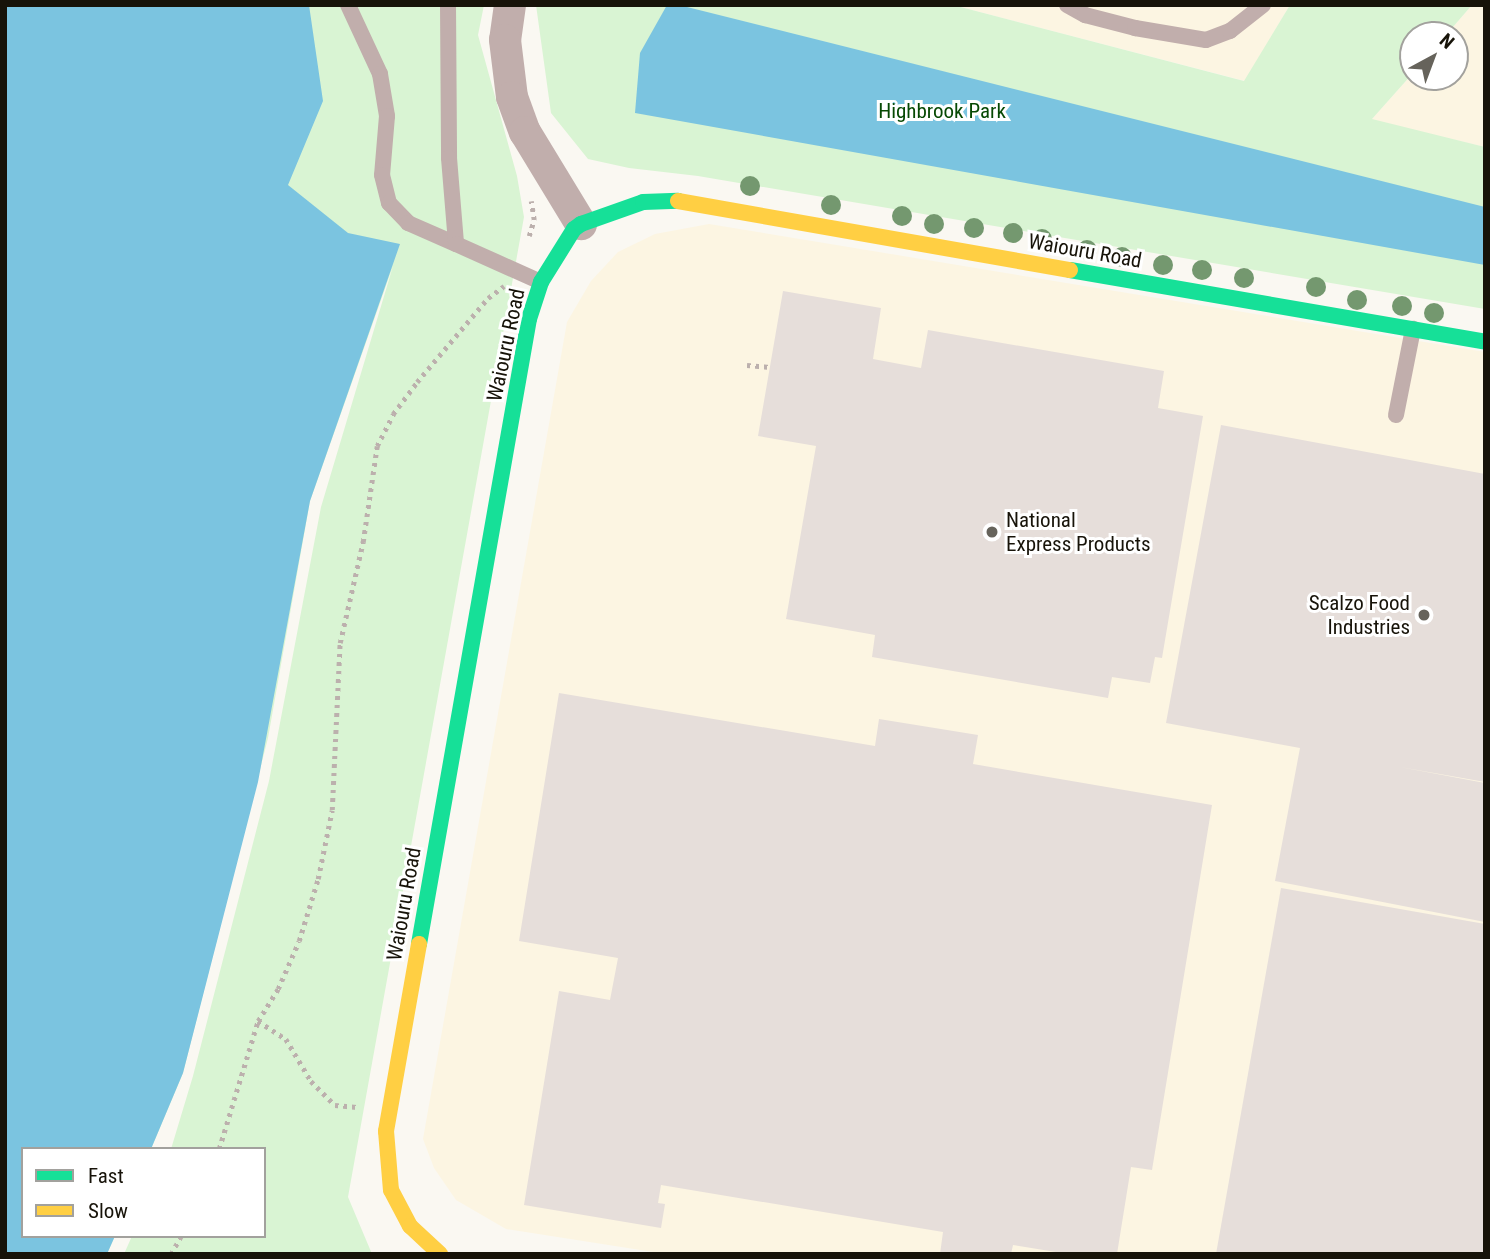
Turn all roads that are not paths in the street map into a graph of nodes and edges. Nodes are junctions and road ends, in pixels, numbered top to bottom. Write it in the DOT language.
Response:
graph roads {
  1 [pos="348,5"];
  2 [pos="448,5"];
  3 [pos="510,5"];
  4 [pos="1067,5"];
  5 [pos="1263,5"];
  6 [pos="580,223"];
  7 [pos="456,244"];
  8 [pos="541,282"];
  9 [pos="1413,329"];
  10 [pos="1485,342"];
  11 [pos="1396,415"];
  12 [pos="440,1254"];
  1 -- 7 [label="lane"];
  2 -- 7 [label="lane"];
  3 -- 6 [label="street"];
  4 -- 5 [label="lane"];
  6 -- 8 [label="street, Waiouru Road"];
  6 -- 9 [label="street, Waiouru Road"];
  7 -- 8 [label="lane"];
  8 -- 12 [label="street, Waiouru Road"];
  9 -- 10 [label="street, Waiouru Road"];
  9 -- 11 [label="lane"];
}
